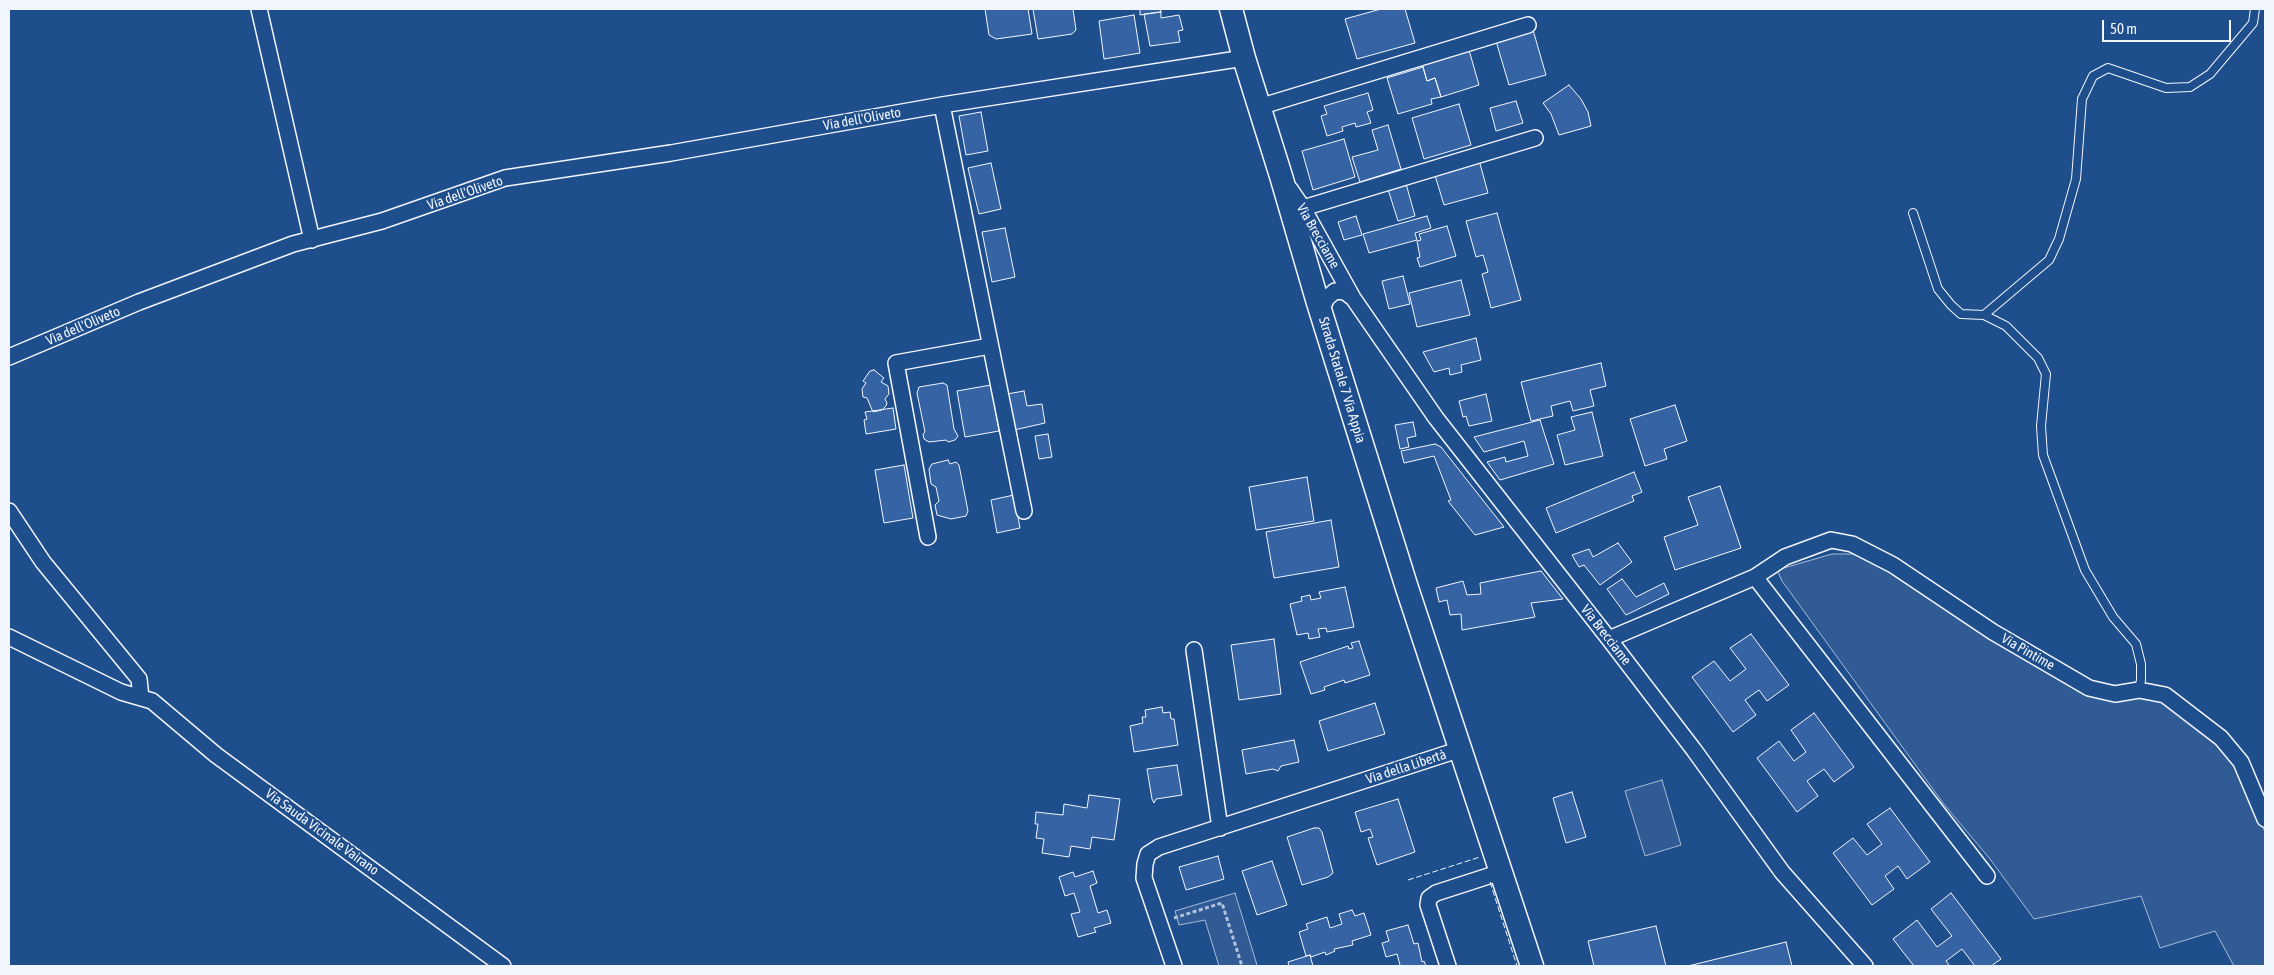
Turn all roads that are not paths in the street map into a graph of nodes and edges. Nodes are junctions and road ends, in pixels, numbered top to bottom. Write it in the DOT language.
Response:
graph roads {
  1 [pos="259,9"];
  2 [pos="1231,9"];
  3 [pos="2255,9"];
  4 [pos="1528,25"];
  5 [pos="1244,58"];
  6 [pos="942,105"];
  7 [pos="1259,107"];
  8 [pos="1535,138"];
  9 [pos="1281,176"];
  10 [pos="1303,208"];
  11 [pos="1913,213"];
  12 [pos="312,240"];
  13 [pos="1353,298"];
  14 [pos="1320,310"];
  15 [pos="1984,316"];
  16 [pos="990,346"];
  17 [pos="9,357"];
  18 [pos="9,510"];
  19 [pos="1024,511"];
  20 [pos="928,537"];
  21 [pos="1755,578"];
  22 [pos="9,637"];
  23 [pos="1609,639"];
  24 [pos="1194,650"];
  25 [pos="2139,690"];
  26 [pos="141,698"];
  27 [pos="1461,749"];
  28 [pos="2265,819"];
  29 [pos="1220,828"];
  30 [pos="1501,872"];
  31 [pos="1987,876"];
  32 [pos="503,966"];
  33 [pos="1174,966"];
  34 [pos="1448,966"];
  35 [pos="1532,966"];
  36 [pos="1866,966"];
  1 -- 12 [label="street"];
  2 -- 5 [label="main road, Strada Statale 7 Via Appia"];
  3 -- 15 [label="lane"];
  4 -- 7 [label="street"];
  5 -- 6 [label="street, Via dell'Oliveto"];
  5 -- 7 [label="main road, Strada Statale 7 Via Appia"];
  6 -- 12 [label="street, Via dell'Oliveto"];
  6 -- 16 [label="street"];
  7 -- 9 [label="main road, Strada Statale 7 Via Appia"];
  8 -- 10 [label="street"];
  9 -- 10 [label="street, Via Brecciame"];
  9 -- 14 [label="main road, Strada Statale 7 Via Appia"];
  10 -- 13 [label="street, Via Brecciame"];
  11 -- 15 [label="lane"];
  12 -- 17 [label="street, Via dell'Oliveto"];
  13 -- 14 [label="street"];
  13 -- 23 [label="street, Via Brecciame"];
  14 -- 27 [label="main road, Strada Statale 7 Via Appia"];
  15 -- 25 [label="lane"];
  16 -- 19 [label="street"];
  16 -- 20 [label="street"];
  18 -- 26 [label="street"];
  21 -- 23 [label="street, Via Pintime"];
  21 -- 25 [label="street, Via Pintime"];
  21 -- 31 [label="street"];
  22 -- 26 [label="street, Via Sauda Vicinale Vairano"];
  23 -- 36 [label="street, Via Brecciame"];
  24 -- 29 [label="street"];
  25 -- 28 [label="street, Via Pintime"];
  26 -- 32 [label="street, Via Sauda Vicinale Vairano"];
  27 -- 29 [label="street, Via della Libertà"];
  27 -- 30 [label="main road, Via della Libertà"];
  29 -- 33 [label="street, Via della Libertà"];
  30 -- 34 [label="street"];
  30 -- 35 [label="main road, Via della Libertà"];
}
